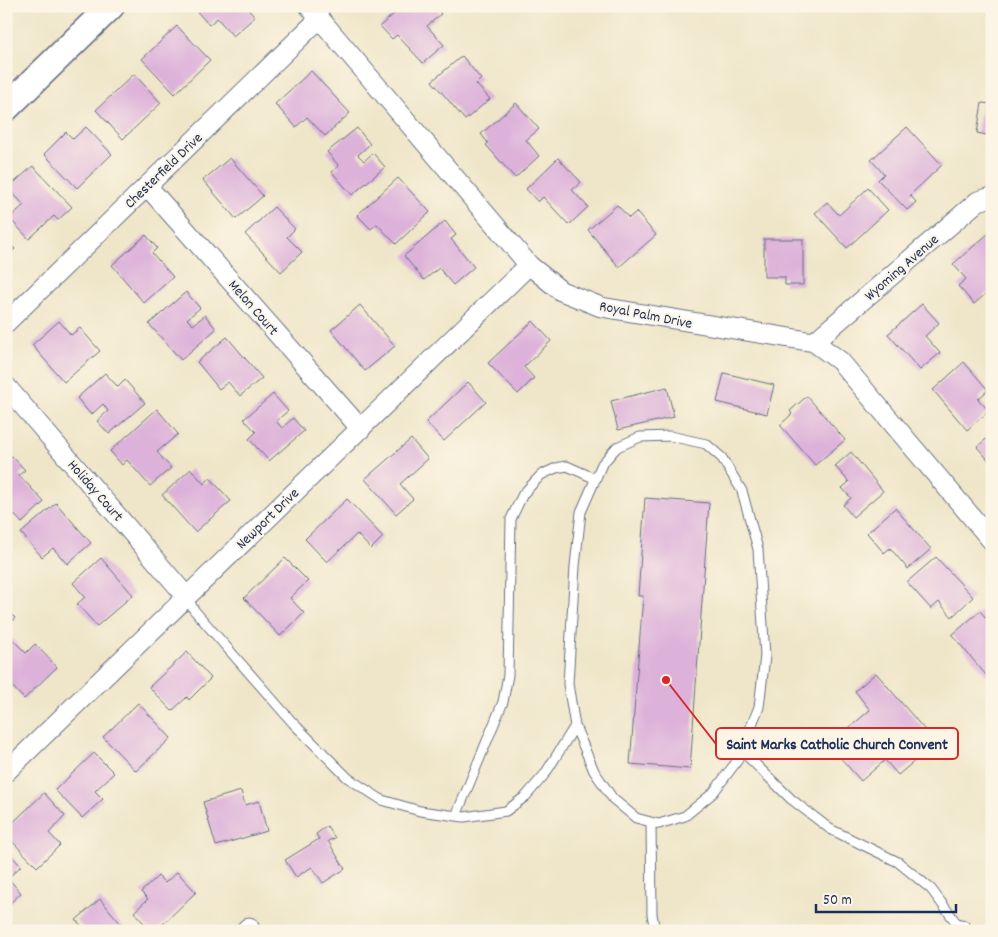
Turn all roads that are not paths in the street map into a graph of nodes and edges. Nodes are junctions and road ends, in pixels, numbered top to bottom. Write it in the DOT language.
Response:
graph roads {
  1 [pos="111,6"];
  2 [pos="315,12"];
  3 [pos="6,108"];
  4 [pos="147,186"];
  5 [pos="992,197"];
  6 [pos="529,265"];
  7 [pos="6,322"];
  8 [pos="814,342"];
  9 [pos="6,386"];
  10 [pos="361,429"];
  11 [pos="596,479"];
  12 [pos="992,542"];
  13 [pos="186,596"];
  14 [pos="574,726"];
  15 [pos="742,750"];
  16 [pos="10,761"];
  17 [pos="456,816"];
  18 [pos="651,822"];
  19 [pos="962,930"];
  20 [pos="655,931"];
  1 -- 3 [label="main road"];
  2 -- 4 [label="street, Chesterfield Drive"];
  2 -- 6 [label="street, Royal Palm Drive"];
  4 -- 7 [label="street, Chesterfield Drive"];
  4 -- 10 [label="street, Melon Court"];
  5 -- 8 [label="street, Wyoming Avenue"];
  6 -- 8 [label="street, Royal Palm Drive"];
  6 -- 10 [label="street, Newport Drive"];
  8 -- 12 [label="street, Royal Palm Drive"];
  9 -- 13 [label="street, Holiday Court"];
  10 -- 13 [label="street, Newport Drive"];
  11 -- 14 [label="lane"];
  11 -- 15 [label="lane"];
  11 -- 17 [label="lane"];
  13 -- 16 [label="street, Newport Drive"];
  13 -- 17 [label="lane"];
  14 -- 17 [label="lane"];
  14 -- 18 [label="lane"];
  15 -- 18 [label="lane"];
  15 -- 19 [label="lane"];
  18 -- 20 [label="lane"];
}
